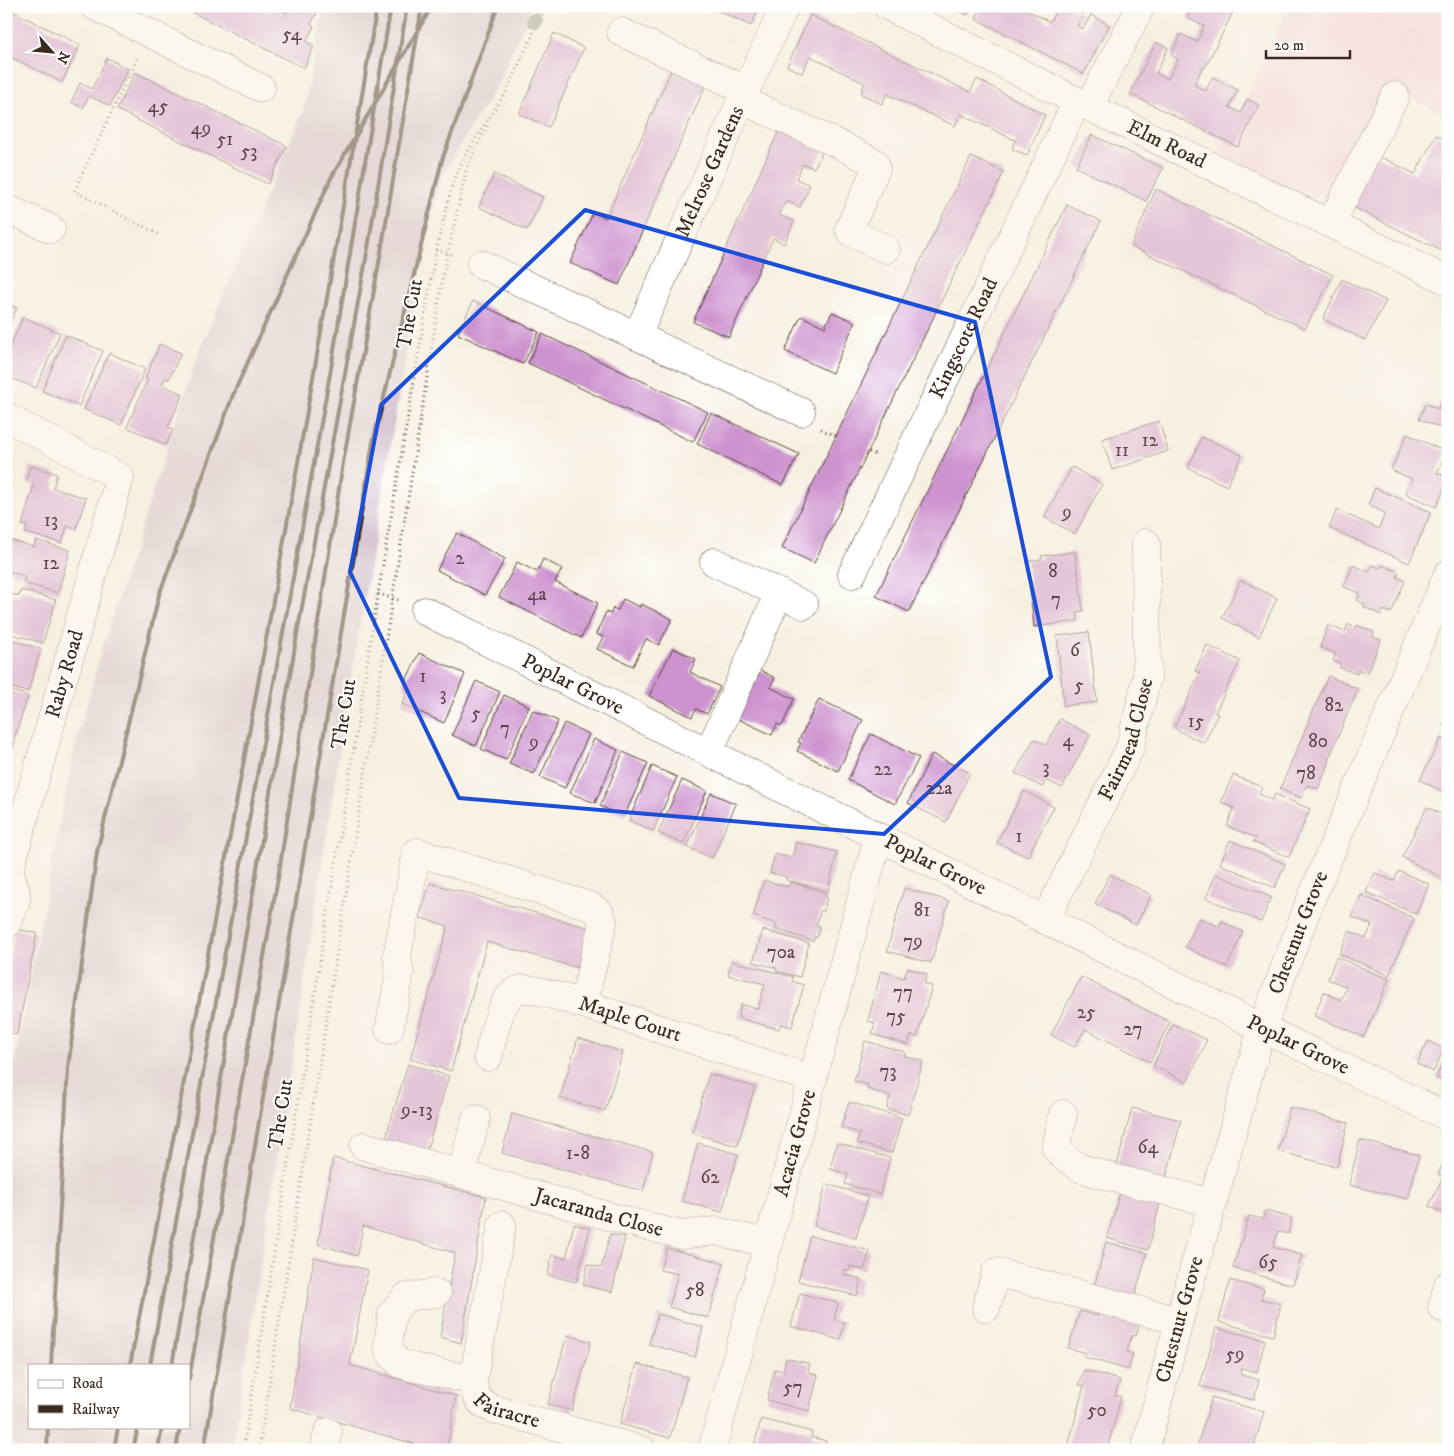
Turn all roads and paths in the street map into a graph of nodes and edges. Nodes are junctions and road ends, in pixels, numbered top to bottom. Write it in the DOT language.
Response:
graph roads {
  1 [pos="94,6"];
  2 [pos="546,6"];
  3 [pos="785,6"];
  4 [pos="887,6"];
  5 [pos="1141,6"];
  6 [pos="621,32"];
  7 [pos="149,33"];
  8 [pos="261,88"];
  9 [pos="744,95"];
  10 [pos="1395,96"];
  11 [pos="1083,104"];
  12 [pos="496,108"];
  13 [pos="6,208"];
  14 [pos="1331,224"];
  15 [pos="51,229"];
  16 [pos="158,234"];
  17 [pos="886,249"];
  18 [pos="480,264"];
  19 [pos="1448,281"];
  20 [pos="638,336"];
  21 [pos="801,412"];
  22 [pos="6,417"];
  23 [pos="1146,543"];
  24 [pos="714,562"];
  25 [pos="852,574"];
  26 [pos="1448,574"];
  27 [pos="779,593"];
  28 [pos="804,605"];
  29 [pos="425,611"];
  30 [pos="709,752"];
  31 [pos="878,838"];
  32 [pos="8,871"];
  33 [pos="1045,920"];
  34 [pos="6,925"];
  35 [pos="583,1004"];
  36 [pos="1262,1028"];
  37 [pos="389,1030"];
  38 [pos="488,1057"];
  39 [pos="813,1079"];
  40 [pos="1063,1114"];
  41 [pos="1448,1117"];
  42 [pos="476,1119"];
  43 [pos="364,1146"];
  44 [pos="461,1174"];
  45 [pos="1213,1203"];
  46 [pos="502,1225"];
  47 [pos="769,1244"];
  48 [pos="437,1293"];
  49 [pos="986,1308"];
  50 [pos="1179,1321"];
  51 [pos="473,1380"];
  52 [pos="243,1450"];
  53 [pos="259,1450"];
  54 [pos="642,1450"];
  55 [pos="712,1450"];
  56 [pos="1145,1450"];
  1 -- 7 [label="street"];
  2 -- 12 [label="path, The Cut"];
  3 -- 9 [label="street, Melrose Gardens"];
  4 -- 11 [label="street, Elm Road"];
  5 -- 11 [label="street, Kingscote Road"];
  6 -- 9 [label="street"];
  7 -- 8 [label="street"];
  7 -- 16 [label="path"];
  9 -- 17 [label="street"];
  9 -- 20 [label="street, Melrose Gardens"];
  10 -- 14 [label="street"];
  11 -- 14 [label="street, Elm Road"];
  11 -- 25 [label="street, Kingscote Road"];
  12 -- 52 [label="path, The Cut"];
  12 -- 53 [label="path"];
  13 -- 15 [label="street"];
  14 -- 19 [label="street, Elm Road"];
  18 -- 20 [label="street"];
  20 -- 21 [label="street"];
  22 -- 32 [label="street, Raby Road"];
  23 -- 33 [label="street, Fairmead Close"];
  24 -- 27 [label="street"];
  26 -- 36 [label="street, Chestnut Grove"];
  27 -- 28 [label="street"];
  27 -- 30 [label="street"];
  29 -- 30 [label="street, Poplar Grove"];
  30 -- 31 [label="street, Poplar Grove"];
  31 -- 33 [label="street, Poplar Grove"];
  31 -- 39 [label="street, Acacia Grove"];
  32 -- 34 [label="street"];
  33 -- 36 [label="street, Poplar Grove"];
  35 -- 37 [label="street"];
  35 -- 38 [label="street, Maple Court"];
  35 -- 39 [label="street, Maple Court"];
  36 -- 41 [label="street, Poplar Grove"];
  36 -- 45 [label="street, Chestnut Grove"];
  39 -- 47 [label="street, Acacia Grove"];
  40 -- 45 [label="street"];
  42 -- 44 [label="street"];
  43 -- 44 [label="street, Jacaranda Close"];
  44 -- 47 [label="street, Jacaranda Close"];
  45 -- 50 [label="street, Chestnut Grove"];
  46 -- 51 [label="street, Fairacre"];
  47 -- 55 [label="street, Acacia Grove"];
  48 -- 51 [label="street, Fairacre"];
  49 -- 50 [label="street"];
  50 -- 56 [label="street, Chestnut Grove"];
  51 -- 54 [label="street, Fairacre"];
}
